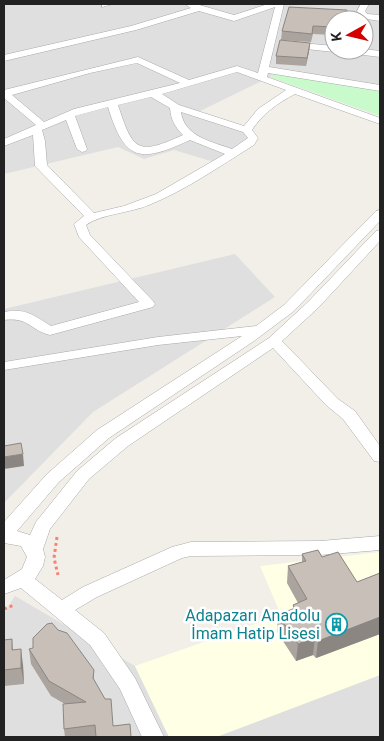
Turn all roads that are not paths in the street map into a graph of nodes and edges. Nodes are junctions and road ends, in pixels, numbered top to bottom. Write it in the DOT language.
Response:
graph roads {
  1 [pos="189,4"];
  2 [pos="276,4"];
  3 [pos="280,4"];
  4 [pos="199,8"];
  5 [pos="270,43"];
  6 [pos="324,48"];
  7 [pos="4,58"];
  8 [pos="237,69"];
  9 [pos="264,69"];
  10 [pos="188,83"];
  11 [pos="380,88"];
  12 [pos="294,90"];
  13 [pos="4,94"];
  14 [pos="152,94"];
  15 [pos="112,103"];
  16 [pos="175,108"];
  17 [pos="69,114"];
  18 [pos="380,121"];
  19 [pos="39,127"];
  20 [pos="247,130"];
  21 [pos="190,136"];
  22 [pos="4,143"];
  23 [pos="82,150"];
  24 [pos="233,153"];
  25 [pos="380,214"];
  26 [pos="92,218"];
  27 [pos="380,234"];
  28 [pos="4,316"];
  29 [pos="259,330"];
  30 [pos="274,341"];
  31 [pos="4,366"];
  32 [pos="380,457"];
  33 [pos="4,532"];
  34 [pos="4,537"];
  35 [pos="380,543"];
  36 [pos="34,548"];
  37 [pos="24,580"];
  38 [pos="4,587"];
  39 [pos="62,609"];
  40 [pos="153,737"];
  1 -- 4 [label="street"];
  2 -- 4 [label="street"];
  3 -- 5 [label="street"];
  4 -- 7 [label="street"];
  5 -- 6 [label="street"];
  5 -- 9 [label="street"];
  8 -- 9 [label="street"];
  8 -- 9 [label="street"];
  8 -- 10 [label="street"];
  9 -- 11 [label="street"];
  9 -- 12 [label="street"];
  10 -- 13 [label="street"];
  10 -- 14 [label="street"];
  12 -- 18 [label="street"];
  12 -- 20 [label="street"];
  13 -- 19 [label="street"];
  14 -- 15 [label="street"];
  14 -- 16 [label="street"];
  15 -- 17 [label="street"];
  15 -- 21 [label="street"];
  16 -- 20 [label="street"];
  16 -- 21 [label="street"];
  17 -- 19 [label="street"];
  17 -- 23 [label="street"];
  19 -- 22 [label="street"];
  19 -- 26 [label="street"];
  20 -- 24 [label="street"];
  21 -- 24 [label="street"];
  24 -- 26 [label="street"];
  25 -- 29 [label="street"];
  26 -- 28 [label="street"];
  27 -- 30 [label="street"];
  29 -- 31 [label="street"];
  29 -- 33 [label="street"];
  30 -- 32 [label="street"];
  30 -- 36 [label="street"];
  34 -- 36 [label="street"];
  35 -- 39 [label="street"];
  36 -- 37 [label="street"];
  37 -- 38 [label="street"];
  37 -- 39 [label="street"];
  39 -- 40 [label="street"];
}
